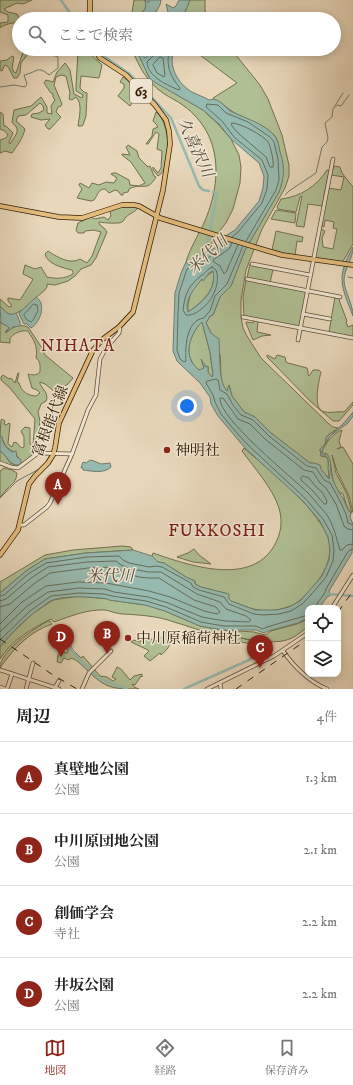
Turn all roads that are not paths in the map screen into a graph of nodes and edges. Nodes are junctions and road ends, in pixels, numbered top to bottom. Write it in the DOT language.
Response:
graph roads {
  1 [pos="89,2"];
  2 [pos="90,12"];
  3 [pos="100,56"];
  4 [pos="333,159"];
  5 [pos="0,206"];
  6 [pos="156,216"];
  7 [pos="313,259"];
  8 [pos="252,264"];
  9 [pos="353,265"];
  10 [pos="310,275"];
  11 [pos="247,279"];
  12 [pos="308,291"];
  13 [pos="340,297"];
  14 [pos="303,314"];
  15 [pos="243,317"];
  16 [pos="330,319"];
  17 [pos="119,328"];
  18 [pos="300,328"];
  19 [pos="353,338"];
  20 [pos="298,340"];
  21 [pos="54,453"];
  22 [pos="72,454"];
  23 [pos="0,463"];
  24 [pos="20,525"];
  25 [pos="0,555"];
  26 [pos="353,575"];
  27 [pos="334,605"];
  28 [pos="305,635"];
  29 [pos="111,651"];
  30 [pos="283,651"];
  31 [pos="33,663"];
  32 [pos="0,670"];
  33 [pos="12,674"];
  34 [pos="28,679"];
  35 [pos="59,681"];
  36 [pos="220,683"];
  37 [pos="0,687"];
  38 [pos="6,689"];
  39 [pos="26,689"];
  40 [pos="56,689"];
  41 [pos="82,689"];
  42 [pos="207,689"];
  43 [pos="220,689"];
  44 [pos="327,689"];
  1 -- 2 [label="main road"];
  3 -- 6 [label="main road, 富根能代線 / 63"];
  4 -- 7 [label="street"];
  5 -- 6 [label="main road"];
  6 -- 7 [label="main road"];
  6 -- 17 [label="main road, 富根能代線"];
  7 -- 9 [label="main road"];
  7 -- 10 [label="street"];
  8 -- 10 [label="street"];
  10 -- 12 [label="street"];
  11 -- 12 [label="street"];
  12 -- 13 [label="street"];
  12 -- 14 [label="street"];
  14 -- 16 [label="street"];
  14 -- 18 [label="street"];
  15 -- 18 [label="street"];
  17 -- 21 [label="main road, 富根能代線"];
  17 -- 22 [label="street"];
  18 -- 19 [label="street"];
  18 -- 20 [label="street"];
  21 -- 22 [label="street"];
  21 -- 23 [label="street"];
  21 -- 24 [label="main road, 富根能代線"];
  22 -- 24 [label="street"];
  24 -- 25 [label="main road, 富根能代線"];
  26 -- 27 [label="street"];
  28 -- 30 [label="street"];
  29 -- 41 [label="street"];
  30 -- 36 [label="street"];
  30 -- 44 [label="street"];
  31 -- 34 [label="street"];
  32 -- 33 [label="street"];
  33 -- 34 [label="street"];
  33 -- 38 [label="street"];
  34 -- 39 [label="street"];
  34 -- 40 [label="street"];
  35 -- 40 [label="street"];
  36 -- 42 [label="street"];
  36 -- 43 [label="street"];
  37 -- 38 [label="street"];
}
